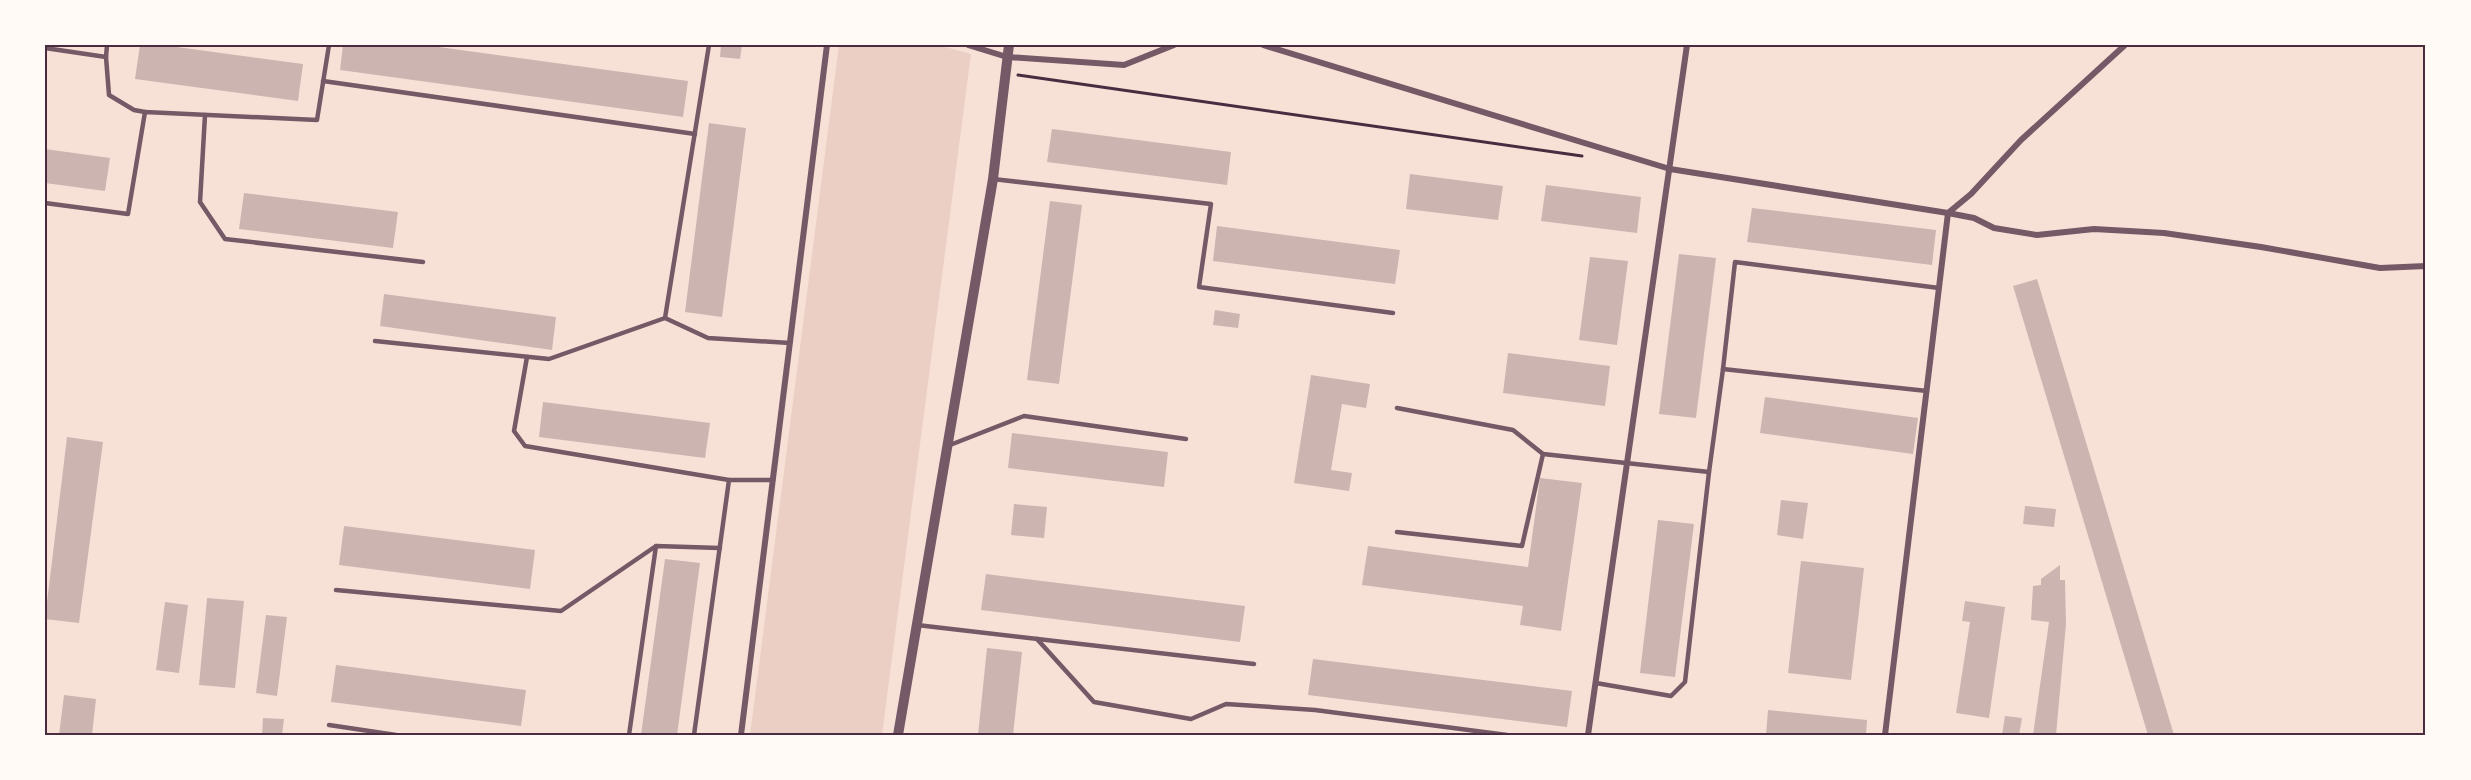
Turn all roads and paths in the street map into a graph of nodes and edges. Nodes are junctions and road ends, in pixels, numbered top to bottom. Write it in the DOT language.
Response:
graph roads {
  1 [pos="107,45"];
  2 [pos="329,45"];
  3 [pos="709,45"];
  4 [pos="827,45"];
  5 [pos="968,45"];
  6 [pos="1009,45"];
  7 [pos="1174,45"];
  8 [pos="1263,45"];
  9 [pos="1687,45"];
  10 [pos="2125,45"];
  11 [pos="45,48"];
  12 [pos="105,57"];
  13 [pos="1007,57"];
  14 [pos="1005,73"];
  15 [pos="323,81"];
  16 [pos="145,112"];
  17 [pos="205,115"];
  18 [pos="695,134"];
  19 [pos="1587,157"];
  20 [pos="1670,169"];
  21 [pos="993,179"];
  22 [pos="45,203"];
  23 [pos="1948,213"];
  24 [pos="423,262"];
  25 [pos="2426,266"];
  26 [pos="1939,288"];
  27 [pos="1393,313"];
  28 [pos="665,318"];
  29 [pos="375,341"];
  30 [pos="790,343"];
  31 [pos="527,357"];
  32 [pos="1723,369"];
  33 [pos="1927,391"];
  34 [pos="1397,408"];
  35 [pos="1186,439"];
  36 [pos="948,446"];
  37 [pos="1543,454"];
  38 [pos="1627,464"];
  39 [pos="1709,472"];
  40 [pos="729,480"];
  41 [pos="773,480"];
  42 [pos="1397,532"];
  43 [pos="656,546"];
  44 [pos="720,548"];
  45 [pos="336,590"];
  46 [pos="917,625"];
  47 [pos="1037,639"];
  48 [pos="1254,664"];
  49 [pos="1596,683"];
  50 [pos="329,725"];
  51 [pos="396,735"];
  52 [pos="629,735"];
  53 [pos="694,735"];
  54 [pos="741,735"];
  55 [pos="898,735"];
  56 [pos="1506,735"];
  57 [pos="1588,735"];
  58 [pos="1885,735"];
  1 -- 12 [label="lane"];
  2 -- 15 [label="lane"];
  3 -- 18 [label="lane"];
  4 -- 30 [label="street"];
  5 -- 13 [label="street"];
  6 -- 13 [label="street"];
  7 -- 13 [label="street"];
  8 -- 20 [label="street"];
  9 -- 20 [label="street"];
  10 -- 23 [label="street"];
  11 -- 12 [label="lane"];
  12 -- 16 [label="lane"];
  13 -- 14 [label="street"];
  14 -- 19 [label="path"];
  14 -- 21 [label="street"];
  15 -- 17 [label="lane"];
  15 -- 18 [label="lane"];
  16 -- 17 [label="lane"];
  16 -- 22 [label="lane"];
  17 -- 24 [label="lane"];
  18 -- 28 [label="lane"];
  20 -- 23 [label="street"];
  20 -- 38 [label="street"];
  21 -- 27 [label="lane"];
  21 -- 36 [label="street"];
  23 -- 25 [label="street"];
  23 -- 26 [label="street"];
  26 -- 32 [label="lane"];
  26 -- 33 [label="street"];
  28 -- 30 [label="lane"];
  28 -- 31 [label="lane"];
  29 -- 31 [label="lane"];
  30 -- 41 [label="street"];
  31 -- 40 [label="lane"];
  32 -- 33 [label="lane"];
  32 -- 39 [label="lane"];
  33 -- 58 [label="street"];
  34 -- 37 [label="lane"];
  35 -- 36 [label="lane"];
  36 -- 46 [label="street"];
  37 -- 38 [label="lane"];
  37 -- 42 [label="lane"];
  38 -- 39 [label="lane"];
  38 -- 49 [label="street"];
  39 -- 49 [label="lane"];
  40 -- 41 [label="lane"];
  40 -- 44 [label="lane"];
  41 -- 54 [label="street"];
  43 -- 44 [label="lane"];
  43 -- 45 [label="lane"];
  43 -- 52 [label="lane"];
  44 -- 53 [label="lane"];
  46 -- 47 [label="lane"];
  46 -- 55 [label="street"];
  47 -- 48 [label="lane"];
  47 -- 56 [label="lane"];
  49 -- 57 [label="street"];
  50 -- 51 [label="lane"];
}
